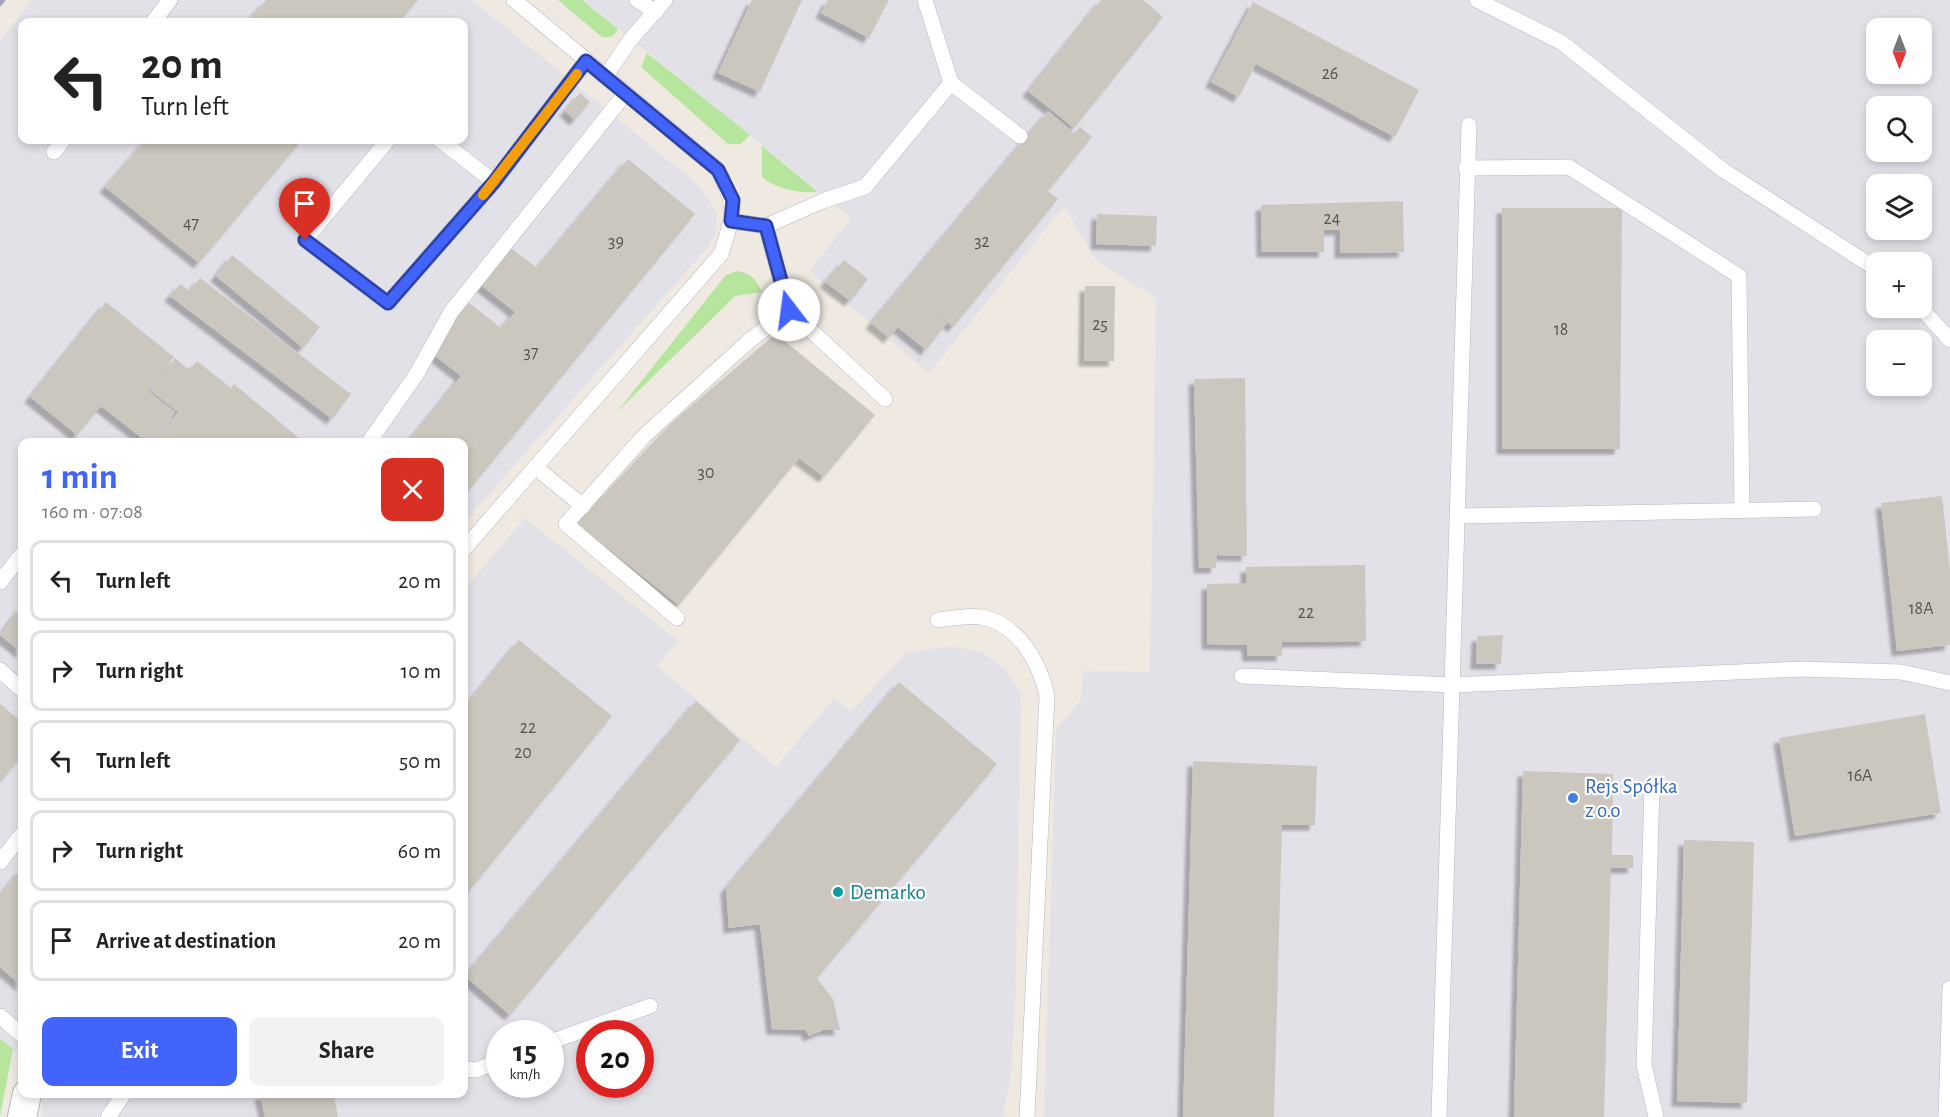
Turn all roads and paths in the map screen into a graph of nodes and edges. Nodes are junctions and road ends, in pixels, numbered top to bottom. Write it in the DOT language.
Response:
graph roads {
  1 [pos="170,0"];
  2 [pos="514,0"];
  3 [pos="637,0"];
  4 [pos="925,0"];
  5 [pos="1477,0"];
  6 [pos="661,6"];
  7 [pos="156,18"];
  8 [pos="586,61"];
  9 [pos="605,76"];
  10 [pos="951,83"];
  11 [pos="625,94"];
  12 [pos="1469,124"];
  13 [pos="1020,136"];
  14 [pos="60,144"];
  15 [pos="385,144"];
  16 [pos="445,144"];
  17 [pos="54,152"];
  18 [pos="1466,168"];
  19 [pos="494,182"];
  20 [pos="731,221"];
  21 [pos="766,226"];
  22 [pos="1866,262"];
  23 [pos="789,310"];
  24 [pos="1930,318"];
  25 [pos="1950,340"];
  26 [pos="885,399"];
  27 [pos="372,438"];
  28 [pos="535,467"];
  29 [pos="583,506"];
  30 [pos="1814,509"];
  31 [pos="1742,511"];
  32 [pos="1458,516"];
  33 [pos="468,544"];
  34 [pos="18,559"];
  35 [pos="0,582"];
  36 [pos="677,618"];
  37 [pos="938,620"];
  38 [pos="0,670"];
  39 [pos="1242,676"];
  40 [pos="1950,683"];
  41 [pos="1453,685"];
  42 [pos="18,686"];
  43 [pos="1652,786"];
  44 [pos="18,839"];
  45 [pos="0,862"];
  46 [pos="1950,988"];
  47 [pos="650,1006"];
  48 [pos="0,1016"];
  49 [pos="18,1032"];
  50 [pos="564,1037"];
  51 [pos="486,1066"];
  52 [pos="468,1069"];
  53 [pos="26,1098"];
  54 [pos="121,1098"];
  55 [pos="22,1117"];
  56 [pos="108,1117"];
  57 [pos="1027,1117"];
  58 [pos="1439,1117"];
  59 [pos="1656,1117"];
  60 [pos="1946,1117"];
  1 -- 7 [label="lane"];
  2 -- 8 [label="lane"];
  3 -- 6 [label="lane"];
  4 -- 10 [label="lane"];
  5 -- 22 [label="lane"];
  6 -- 9 [label="lane"];
  8 -- 9 [label="lane"];
  8 -- 19 [label="lane"];
  9 -- 11 [label="lane"];
  10 -- 13 [label="lane"];
  10 -- 21 [label="lane"];
  11 -- 20 [label="lane"];
  11 -- 27 [label="lane"];
  12 -- 18 [label="lane"];
  14 -- 17 [label="lane"];
  15 -- 19 [label="lane"];
  16 -- 19 [label="lane"];
  18 -- 31 [label="lane"];
  18 -- 32 [label="lane"];
  20 -- 21 [label="lane"];
  20 -- 28 [label="lane"];
  21 -- 23 [label="lane"];
  23 -- 26 [label="lane"];
  23 -- 29 [label="lane"];
  24 -- 25 [label="lane"];
  28 -- 29 [label="lane"];
  28 -- 33 [label="lane"];
  29 -- 36 [label="lane"];
  30 -- 31 [label="lane"];
  31 -- 32 [label="lane"];
  32 -- 41 [label="lane"];
  34 -- 35 [label="lane"];
  37 -- 57 [label="lane"];
  38 -- 42 [label="lane"];
  39 -- 41 [label="lane"];
  40 -- 41 [label="lane"];
  41 -- 58 [label="lane"];
  43 -- 59 [label="lane"];
  44 -- 45 [label="lane"];
  46 -- 60 [label="lane"];
  47 -- 50 [label="lane"];
  48 -- 49 [label="lane"];
  51 -- 52 [label="lane"];
  53 -- 55 [label="street"];
  54 -- 56 [label="lane"];
}
